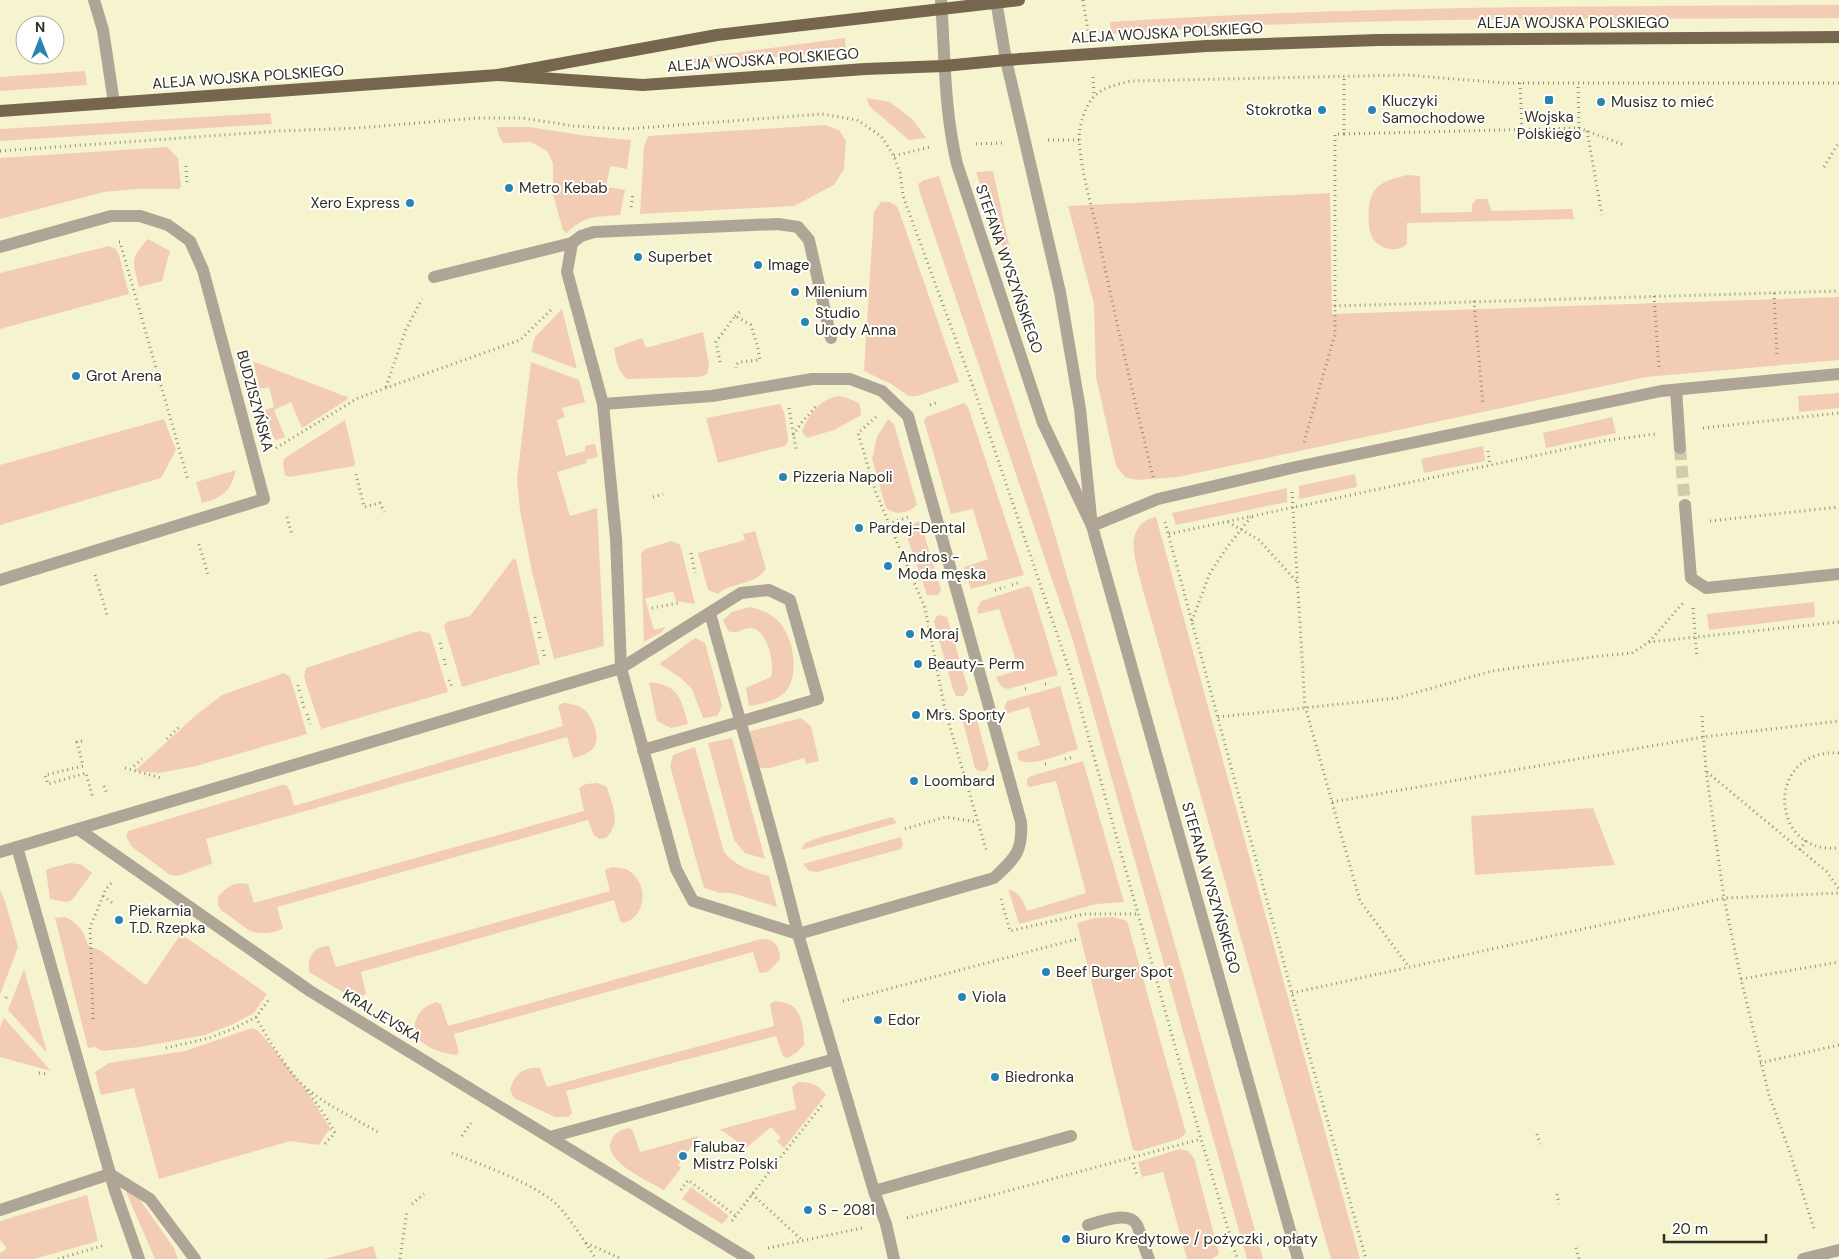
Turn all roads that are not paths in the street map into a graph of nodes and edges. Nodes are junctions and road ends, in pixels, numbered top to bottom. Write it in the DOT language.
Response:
graph roads {
  1 [pos="94,0"];
  2 [pos="1019,0"];
  3 [pos="996,1"];
  4 [pos="941,5"];
  5 [pos="1839,37"];
  6 [pos="1006,60"];
  7 [pos="944,66"];
  8 [pos="498,75"];
  9 [pos="114,104"];
  10 [pos="0,111"];
  11 [pos="572,243"];
  12 [pos="0,247"];
  13 [pos="434,277"];
  14 [pos="831,338"];
  15 [pos="1839,374"];
  16 [pos="1676,390"];
  17 [pos="604,404"];
  18 [pos="1680,448"];
  19 [pos="1686,506"];
  20 [pos="1092,526"];
  21 [pos="1839,574"];
  22 [pos="0,580"];
  23 [pos="710,613"];
  24 [pos="621,668"];
  25 [pos="739,722"];
  26 [pos="643,750"];
  27 [pos="78,829"];
  28 [pos="17,847"];
  29 [pos="0,852"];
  30 [pos="798,934"];
  31 [pos="836,1059"];
  32 [pos="1071,1136"];
  33 [pos="550,1138"];
  34 [pos="110,1174"];
  35 [pos="874,1191"];
  36 [pos="0,1210"];
  37 [pos="1088,1226"];
  38 [pos="1839,1250"];
  39 [pos="745,1257"];
  40 [pos="139,1259"];
  41 [pos="195,1259"];
  42 [pos="894,1259"];
  43 [pos="1149,1259"];
  44 [pos="1298,1259"];
  45 [pos="1802,1259"];
  1 -- 9 [label="street"];
  2 -- 3 [label="main road, ALEJA WOJSKA POLSKIEGO"];
  3 -- 4 [label="main road, ALEJA WOJSKA POLSKIEGO"];
  3 -- 6 [label="street, STEFANA WYSZYŃSKIEGO"];
  4 -- 7 [label="street, STEFANA WYSZYŃSKIEGO"];
  4 -- 8 [label="main road, ALEJA WOJSKA POLSKIEGO"];
  5 -- 6 [label="main road, ALEJA WOJSKA POLSKIEGO"];
  6 -- 7 [label="main road, ALEJA WOJSKA POLSKIEGO"];
  6 -- 20 [label="street, STEFANA WYSZYŃSKIEGO"];
  7 -- 8 [label="main road, ALEJA WOJSKA POLSKIEGO"];
  7 -- 20 [label="street, STEFANA WYSZYŃSKIEGO"];
  8 -- 9 [label="main road, ALEJA WOJSKA POLSKIEGO"];
  9 -- 10 [label="main road, ALEJA WOJSKA POLSKIEGO"];
  11 -- 13 [label="street"];
  11 -- 14 [label="street"];
  11 -- 17 [label="street"];
  12 -- 22 [label="street, BUDZISZYŃSKA"];
  15 -- 16 [label="street"];
  16 -- 18 [label="street"];
  16 -- 20 [label="street"];
  17 -- 24 [label="street"];
  17 -- 30 [label="street"];
  19 -- 21 [label="street"];
  20 -- 44 [label="street, STEFANA WYSZYŃSKIEGO"];
  23 -- 24 [label="street"];
  23 -- 25 [label="street"];
  23 -- 25 [label="street"];
  24 -- 26 [label="street"];
  24 -- 27 [label="street"];
  25 -- 26 [label="street"];
  25 -- 30 [label="street"];
  26 -- 30 [label="street"];
  27 -- 28 [label="street"];
  27 -- 33 [label="street, KRALJEVSKA"];
  28 -- 29 [label="street"];
  28 -- 34 [label="street"];
  30 -- 31 [label="street"];
  31 -- 33 [label="street"];
  31 -- 35 [label="street"];
  32 -- 35 [label="street"];
  33 -- 39 [label="street, KRALJEVSKA"];
  34 -- 36 [label="street"];
  34 -- 40 [label="street"];
  34 -- 41 [label="street"];
  35 -- 42 [label="street"];
  37 -- 43 [label="street"];
  38 -- 45 [label="street"];
}
